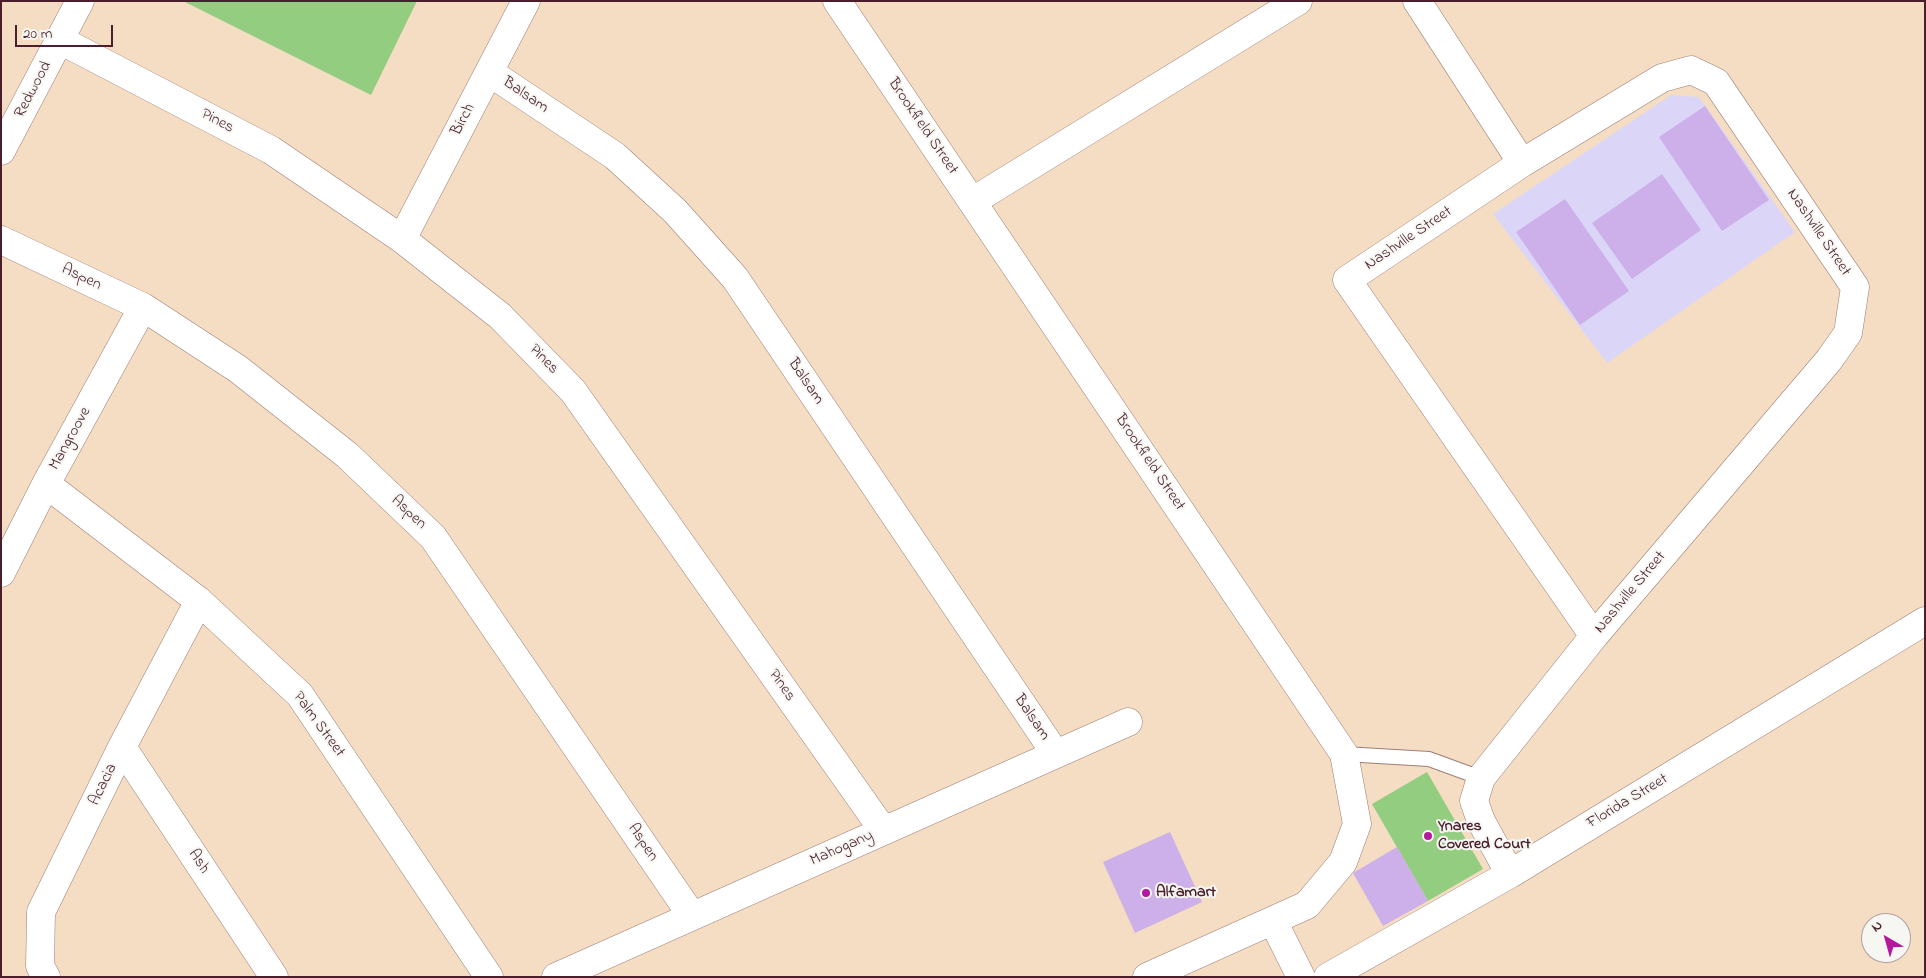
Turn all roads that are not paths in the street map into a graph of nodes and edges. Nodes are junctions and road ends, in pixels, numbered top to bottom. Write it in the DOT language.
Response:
graph roads {
  1 [pos="80,1"];
  2 [pos="526,1"];
  3 [pos="837,1"];
  4 [pos="1298,1"];
  5 [pos="1417,1"];
  6 [pos="60,40"];
  7 [pos="489,72"];
  8 [pos="1,152"];
  9 [pos="1522,163"];
  10 [pos="973,201"];
  11 [pos="402,239"];
  12 [pos="1,240"];
  13 [pos="143,307"];
  14 [pos="46,484"];
  15 [pos="1,573"];
  16 [pos="199,601"];
  17 [pos="1925,620"];
  18 [pos="1594,636"];
  19 [pos="1128,722"];
  20 [pos="122,747"];
  21 [pos="1055,753"];
  22 [pos="1344,754"];
  23 [pos="1481,778"];
  24 [pos="884,830"];
  25 [pos="1510,874"];
  26 [pos="692,916"];
  27 [pos="1273,921"];
  28 [pos="46,977"];
  29 [pos="274,977"];
  30 [pos="489,977"];
  31 [pos="556,977"];
  32 [pos="1147,977"];
  33 [pos="1300,977"];
  34 [pos="1328,977"];
  1 -- 6 [label="street, Redwood"];
  2 -- 7 [label="street, Birch"];
  3 -- 10 [label="street, Brookfield Street"];
  4 -- 10 [label="street"];
  5 -- 9 [label="street"];
  6 -- 8 [label="street, Redwood"];
  6 -- 11 [label="street, Pines"];
  7 -- 11 [label="street, Birch"];
  7 -- 21 [label="street, Balsam"];
  9 -- 18 [label="street, Nashville Street"];
  9 -- 18 [label="street, Nashville Street"];
  10 -- 22 [label="street, Brookfield Street"];
  11 -- 24 [label="street, Pines"];
  12 -- 13 [label="street, Aspen"];
  13 -- 14 [label="street, Mangroove"];
  13 -- 26 [label="street, Aspen"];
  14 -- 15 [label="street, Mangroove"];
  14 -- 16 [label="street, Palm Street"];
  16 -- 20 [label="street, Acacia"];
  16 -- 30 [label="street, Palm Street"];
  17 -- 25 [label="street, Florida Street"];
  18 -- 23 [label="street, Nashville Street"];
  19 -- 21 [label="street, Mahogany"];
  20 -- 28 [label="street, Acacia"];
  20 -- 29 [label="street, Ash"];
  21 -- 24 [label="street, Mahogany"];
  22 -- 23 [label="lane"];
  22 -- 27 [label="street, Brookfield Street"];
  23 -- 25 [label="street, Nashville Street"];
  24 -- 26 [label="street, Mahogany"];
  25 -- 34 [label="street, Florida Street"];
  26 -- 31 [label="street, Mahogany"];
  27 -- 32 [label="street, Brookfield Street"];
  27 -- 33 [label="street"];
}
